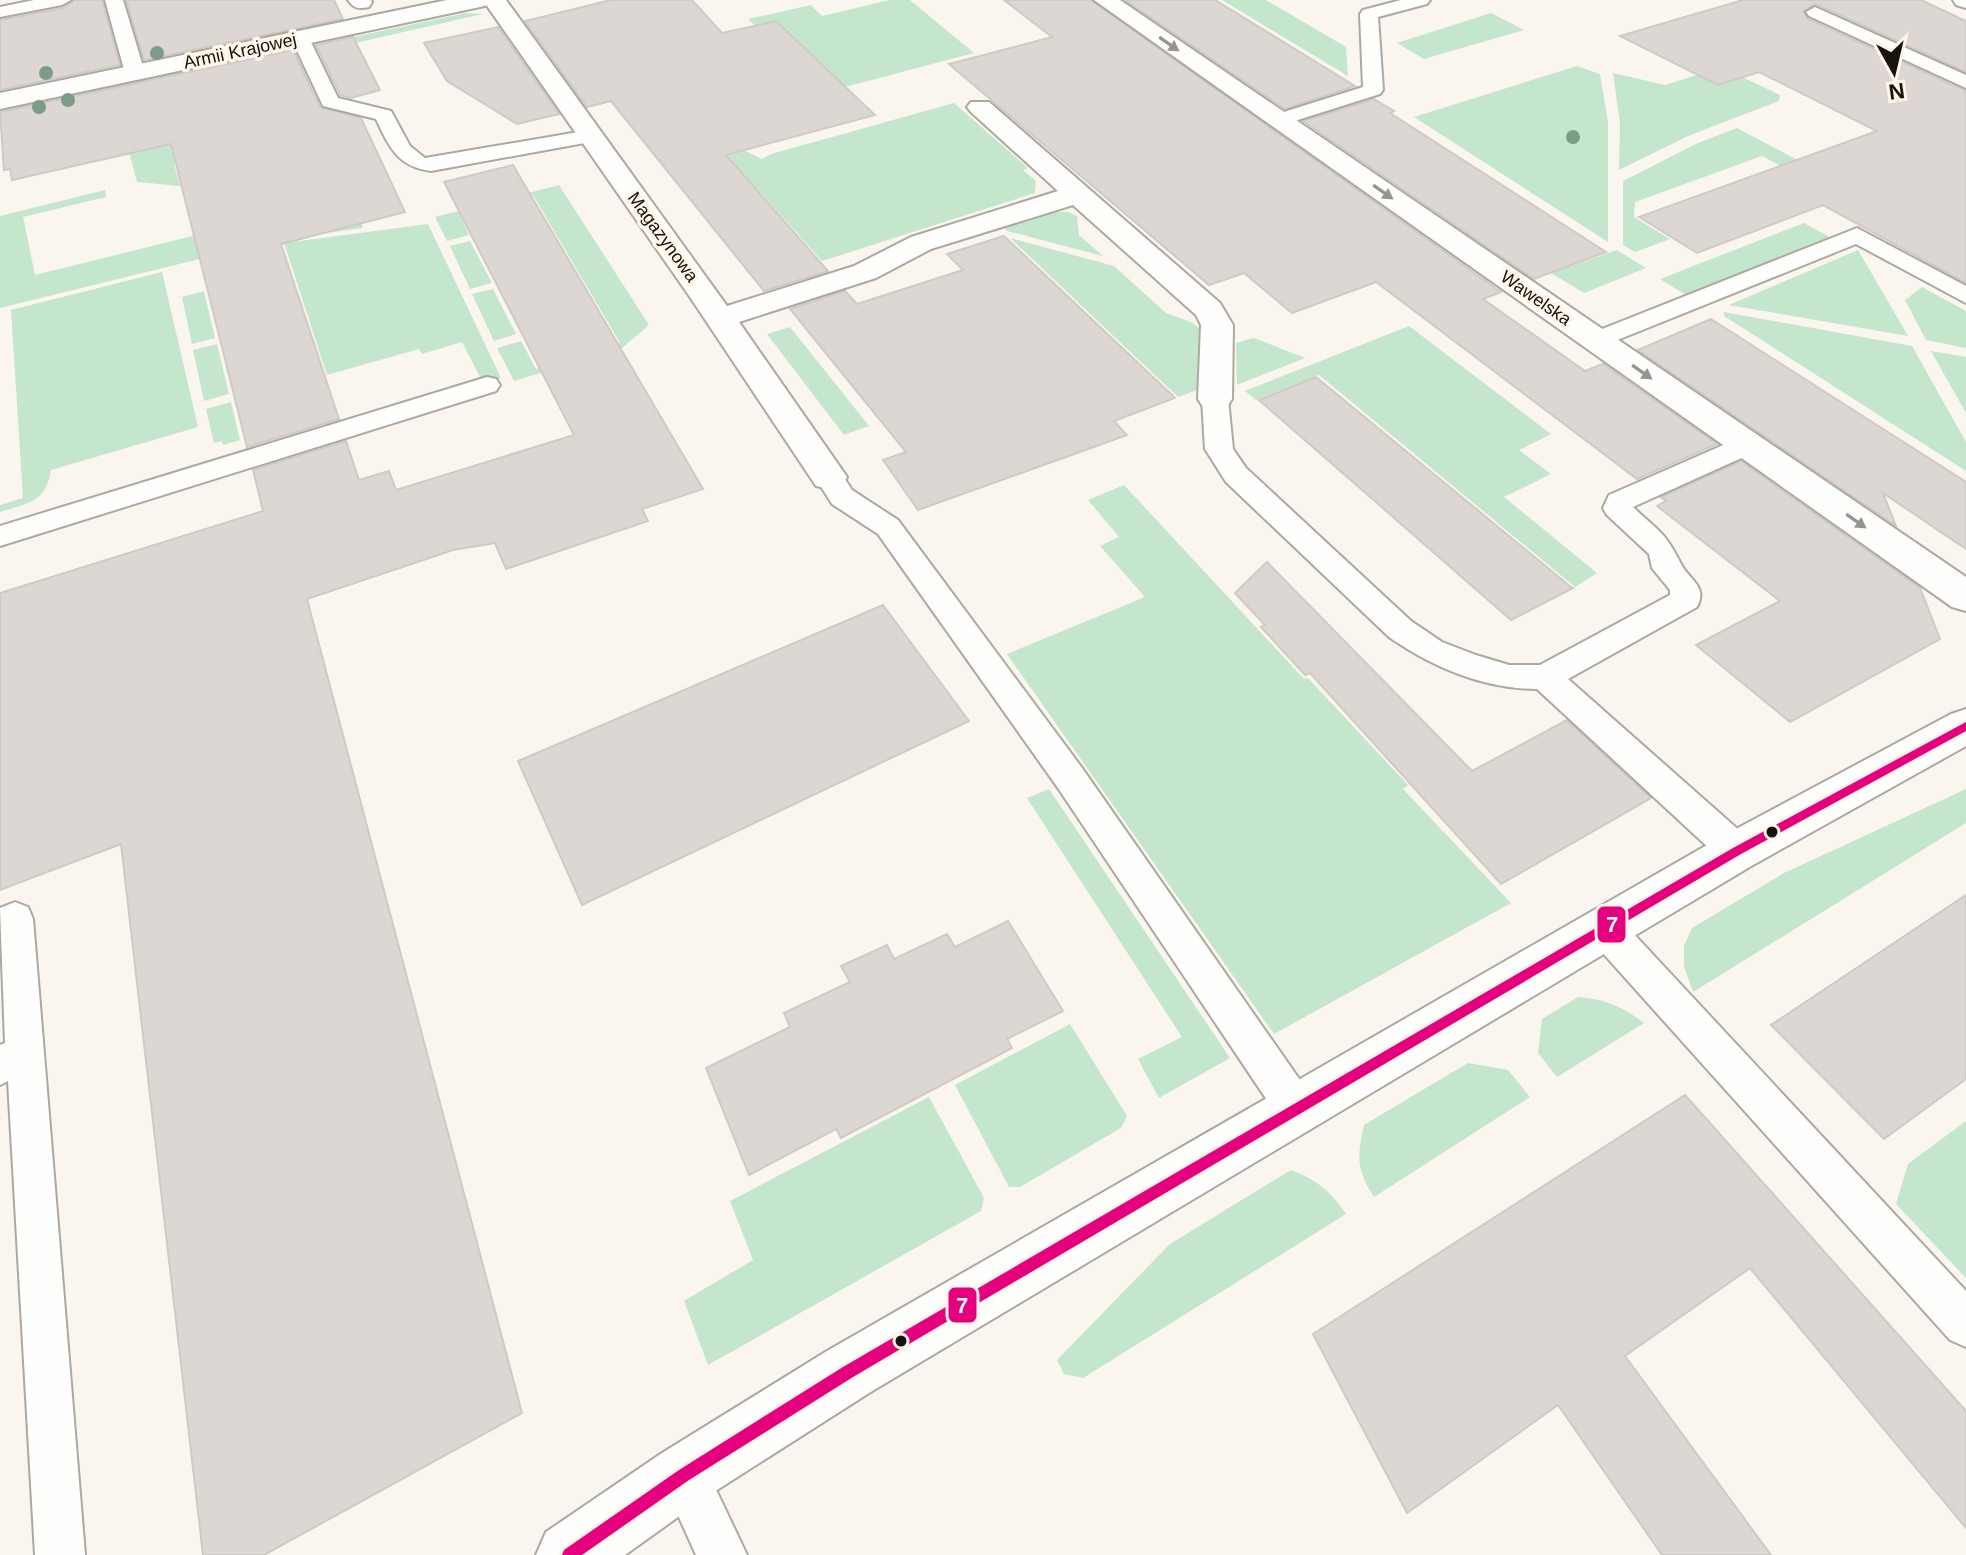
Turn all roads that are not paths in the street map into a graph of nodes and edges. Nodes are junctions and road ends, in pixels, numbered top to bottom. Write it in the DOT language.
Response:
graph roads {
  1 [pos="62,0"];
  2 [pos="114,0"];
  3 [pos="480,0"];
  4 [pos="494,0"];
  5 [pos="1105,0"];
  6 [pos="1421,0"];
  7 [pos="0,12"];
  8 [pos="1815,12"];
  9 [pos="300,38"];
  10 [pos="135,73"];
  11 [pos="1966,82"];
  12 [pos="0,101"];
  13 [pos="980,107"];
  14 [pos="1278,120"];
  15 [pos="590,136"];
  16 [pos="1078,194"];
  17 [pos="1966,296"];
  18 [pos="720,318"];
  19 [pos="1596,340"];
  20 [pos="487,385"];
  21 [pos="1215,399"];
  22 [pos="1747,445"];
  23 [pos="829,477"];
  24 [pos="0,536"];
  25 [pos="1966,597"];
  26 [pos="1544,677"];
  27 [pos="1966,726"];
  28 [pos="1737,851"];
  29 [pos="0,925"];
  30 [pos="1605,929"];
  31 [pos="13,1059"];
  32 [pos="1297,1110"];
  33 [pos="1966,1324"];
  34 [pos="684,1475"];
  35 [pos="60,1555"];
  36 [pos="569,1555"];
  37 [pos="722,1555"];
  1 -- 7 [label="lane"];
  2 -- 10 [label="lane"];
  3 -- 9 [label="street, Armii Krajowej"];
  4 -- 15 [label="street, Magazynowa"];
  5 -- 14 [label="street, Wawelska, one-way"];
  6 -- 14 [label="lane"];
  8 -- 11 [label="lane"];
  9 -- 10 [label="street, Armii Krajowej"];
  9 -- 15 [label="lane"];
  10 -- 12 [label="street, Armii Krajowej"];
  13 -- 16 [label="street"];
  14 -- 19 [label="street, Wawelska, one-way"];
  15 -- 18 [label="street, Magazynowa"];
  16 -- 18 [label="street"];
  16 -- 21 [label="street"];
  17 -- 19 [label="lane"];
  18 -- 23 [label="street, Magazynowa"];
  19 -- 22 [label="street, Wawelska, one-way"];
  20 -- 24 [label="lane"];
  21 -- 26 [label="lane"];
  22 -- 25 [label="street, Wawelska, one-way"];
  22 -- 26 [label="lane"];
  23 -- 32 [label="lane"];
  26 -- 28 [label="lane"];
  27 -- 28 [label="street"];
  28 -- 30 [label="street"];
  29 -- 31 [label="lane"];
  30 -- 32 [label="street"];
  30 -- 33 [label="lane"];
  31 -- 35 [label="lane"];
  32 -- 34 [label="street"];
  34 -- 36 [label="street"];
  34 -- 37 [label="lane"];
}
